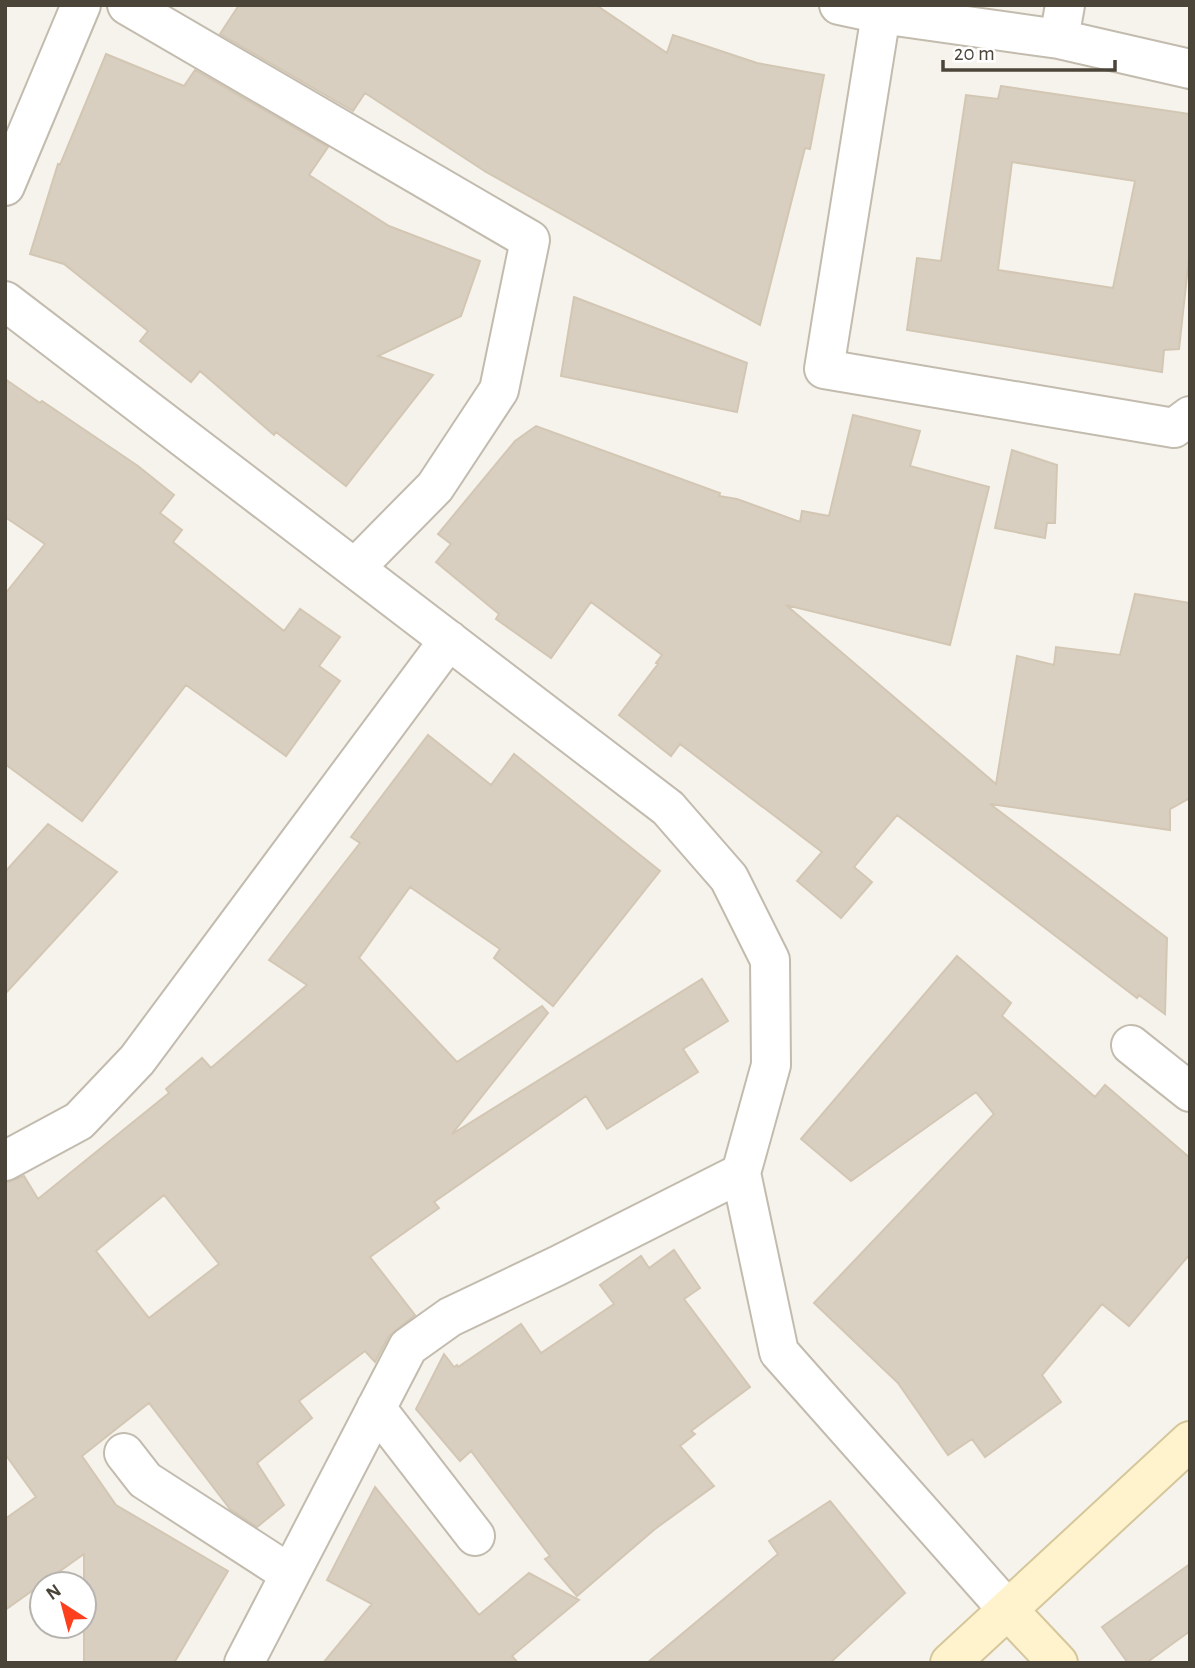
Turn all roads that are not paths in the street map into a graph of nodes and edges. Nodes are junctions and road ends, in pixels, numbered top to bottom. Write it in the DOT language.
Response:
graph roads {
  1 [pos="81,5"];
  2 [pos="127,5"];
  3 [pos="839,5"];
  4 [pos="881,14"];
  5 [pos="1062,22"];
  6 [pos="1190,69"];
  7 [pos="5,186"];
  8 [pos="5,301"];
  9 [pos="1190,416"];
  10 [pos="355,568"];
  11 [pos="449,640"];
  12 [pos="1131,1045"];
  13 [pos="1190,1092"];
  14 [pos="5,1161"];
  15 [pos="741,1173"];
  16 [pos="376,1408"];
  17 [pos="1190,1441"];
  18 [pos="124,1453"];
  19 [pos="475,1536"];
  20 [pos="290,1574"];
  21 [pos="1009,1611"];
  22 [pos="244,1663"];
  23 [pos="950,1663"];
  24 [pos="1058,1663"];
  1 -- 7 [label="street"];
  2 -- 10 [label="street"];
  3 -- 4 [label="street"];
  4 -- 5 [label="street"];
  4 -- 9 [label="street"];
  5 -- 6 [label="street"];
  8 -- 10 [label="street"];
  10 -- 11 [label="street"];
  11 -- 14 [label="street"];
  11 -- 15 [label="street"];
  12 -- 13 [label="street"];
  15 -- 16 [label="street"];
  15 -- 21 [label="street"];
  16 -- 19 [label="street"];
  16 -- 20 [label="street"];
  17 -- 21 [label="street"];
  18 -- 20 [label="street"];
  20 -- 22 [label="street"];
  21 -- 23 [label="street"];
  21 -- 24 [label="street"];
}
